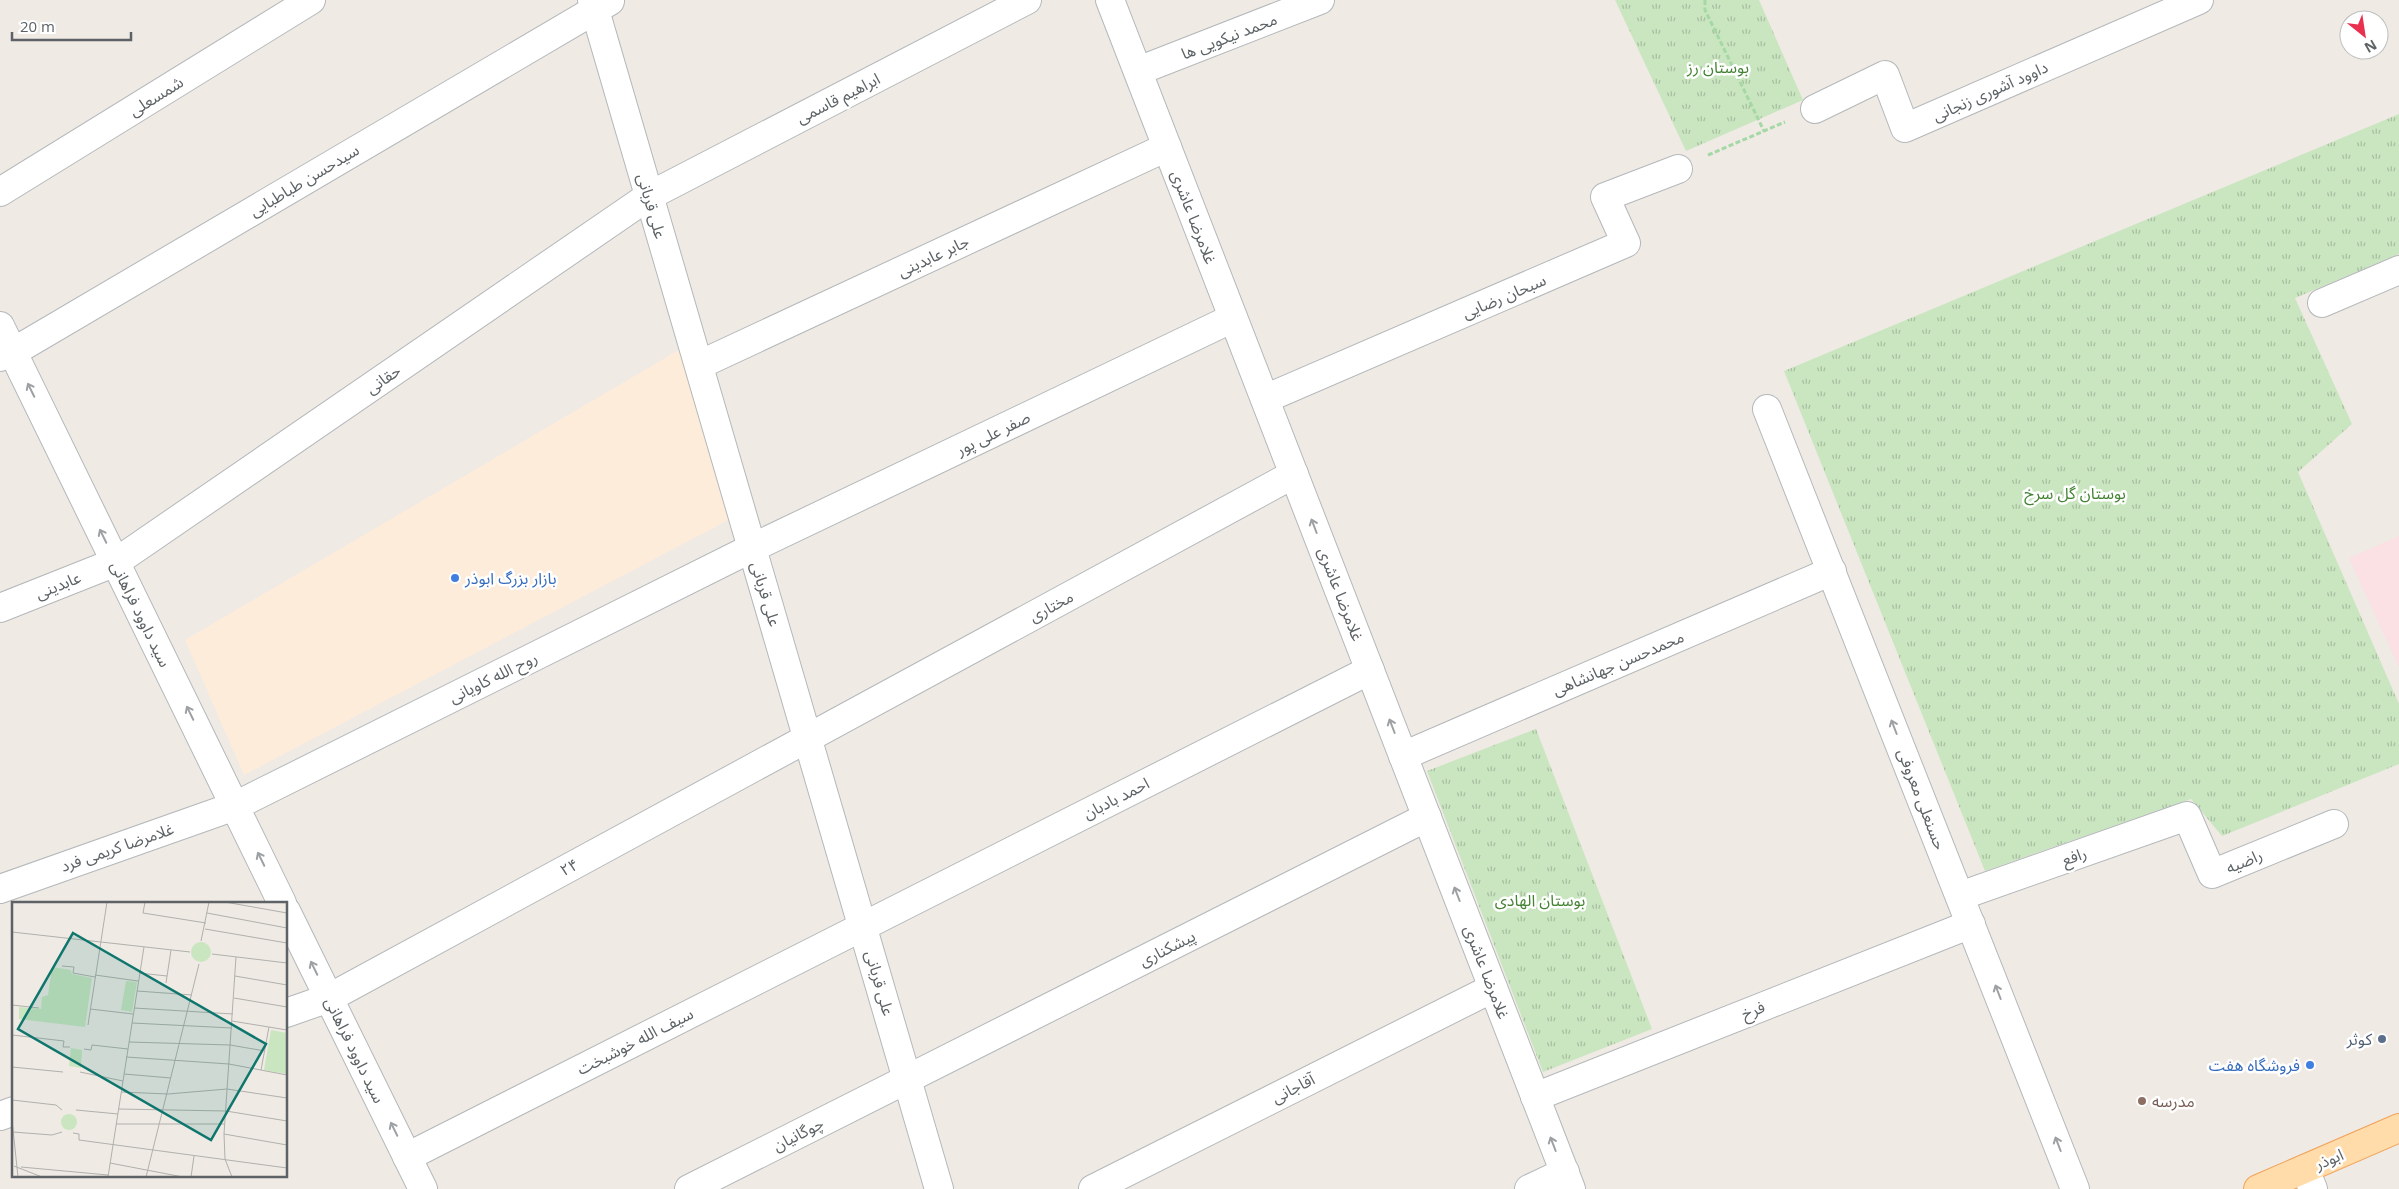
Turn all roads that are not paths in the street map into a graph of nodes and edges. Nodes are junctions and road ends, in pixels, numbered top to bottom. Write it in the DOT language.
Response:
graph roads {
  1 [pos="311,0"];
  2 [pos="1027,0"];
  3 [pos="1110,0"];
  4 [pos="1320,0"];
  5 [pos="2199,0"];
  6 [pos="600,3"];
  7 [pos="1138,71"];
  8 [pos="1815,109"];
  9 [pos="1167,146"];
  10 [pos="1678,168"];
  11 [pos="0,192"];
  12 [pos="649,196"];
  13 [pos="2399,270"];
  14 [pos="2322,303"];
  15 [pos="1234,318"];
  16 [pos="0,326"];
  17 [pos="6,354"];
  18 [pos="699,365"];
  19 [pos="1265,399"];
  20 [pos="1767,409"];
  21 [pos="1294,474"];
  22 [pos="752,548"];
  23 [pos="116,562"];
  24 [pos="1832,571"];
  25 [pos="0,608"];
  26 [pos="1370,670"];
  27 [pos="808,738"];
  28 [pos="1403,756"];
  29 [pos="235,806"];
  30 [pos="2187,816"];
  31 [pos="1427,817"];
  32 [pos="2334,824"];
  33 [pos="0,889"];
  34 [pos="1960,896"];
  35 [pos="282,902"];
  36 [pos="288,915"];
  37 [pos="1971,924"];
  38 [pos="863,926"];
  39 [pos="1493,988"];
  40 [pos="329,998"];
  41 [pos="288,1012"];
  42 [pos="908,1078"];
  43 [pos="1535,1097"];
  44 [pos="12,1112"];
  45 [pos="0,1116"];
  46 [pos="2399,1128"];
  47 [pos="407,1156"];
  48 [pos="2309,1179"];
  49 [pos="1568,1181"];
  50 [pos="423,1189"];
  51 [pos="689,1189"];
  52 [pos="939,1189"];
  53 [pos="1094,1189"];
  54 [pos="1529,1189"];
  55 [pos="2075,1189"];
  56 [pos="2258,1189"];
  1 -- 11 [label="street, شمسعلی"];
  2 -- 12 [label="street, ابراهیم قاسمی"];
  3 -- 7 [label="street, غلامرضا عاشری"];
  4 -- 7 [label="street, محمد نیکویی ها"];
  5 -- 8 [label="street, داوود آشوری زنجانی"];
  6 -- 12 [label="street, علی قربانی"];
  6 -- 17 [label="street, سیدحسن طباطبایی"];
  7 -- 9 [label="street, غلامرضا عاشری"];
  9 -- 15 [label="street, غلامرضا عاشری"];
  9 -- 18 [label="street, جابر عابدینی"];
  10 -- 19 [label="street, سبحان رضایی"];
  12 -- 18 [label="street, علی قربانی"];
  12 -- 23 [label="street, حقانی"];
  13 -- 14 [label="street"];
  15 -- 19 [label="street, غلامرضا عاشری"];
  15 -- 22 [label="street, صفر علی پور"];
  16 -- 17 [label="street, سید داوود فراهانی"];
  23 -- 17 [label="street, سید داوود فراهانی, one-way"];
  18 -- 22 [label="street, علی قربانی"];
  19 -- 21 [label="street, غلامرضا عاشری"];
  20 -- 24 [label="street, حسنعلی معروفی"];
  26 -- 21 [label="street, غلامرضا عاشری, one-way"];
  21 -- 27 [label="street, مختاری"];
  22 -- 27 [label="street, علی قربانی"];
  22 -- 29 [label="street, روح الله کاویانی"];
  23 -- 25 [label="street, عابدینی"];
  29 -- 23 [label="street, سید داوود فراهانی, one-way"];
  24 -- 28 [label="street, محمدحسن جهانشاهی"];
  34 -- 24 [label="street, حسنعلی معروفی, one-way"];
  28 -- 26 [label="street, غلامرضا عاشری, one-way"];
  26 -- 38 [label="street, احمد بادبان"];
  27 -- 38 [label="street, علی قربانی"];
  27 -- 40 [label="street, ۲۴"];
  28 -- 31 [label="street, غلامرضا عاشری"];
  29 -- 33 [label="street, غلامرضا کریمی فرد"];
  35 -- 29 [label="street, سید داوود فراهانی, one-way"];
  30 -- 32 [label="street, راضیه"];
  30 -- 34 [label="street, رافع"];
  39 -- 31 [label="street, غلامرضا عاشری, one-way"];
  31 -- 42 [label="street, پیشکناری"];
  34 -- 37 [label="street, حسنعلی معروفی"];
  40 -- 36 [label="street, سید داوود فراهانی, one-way"];
  37 -- 43 [label="street, فرخ"];
  55 -- 37 [label="street, حسنعلی معروفی, one-way"];
  38 -- 42 [label="street, علی قربانی"];
  38 -- 47 [label="street, سیف الله خوشبخت"];
  39 -- 43 [label="street, غلامرضا عاشری"];
  39 -- 53 [label="street, آقاجانی"];
  40 -- 41 [label="street, ۲۴"];
  47 -- 40 [label="street, سید داوود فراهانی, one-way"];
  42 -- 51 [label="street, چوگانیان"];
  42 -- 52 [label="street, علی قربانی"];
  49 -- 43 [label="street, غلامرضا عاشری, one-way"];
  44 -- 45 [label="street"];
  46 -- 48 [label="main road, ابوذر"];
  47 -- 50 [label="street, سید داوود فراهانی"];
  48 -- 56 [label="main road, ابوذر"];
  49 -- 54 [label="street"];
}
